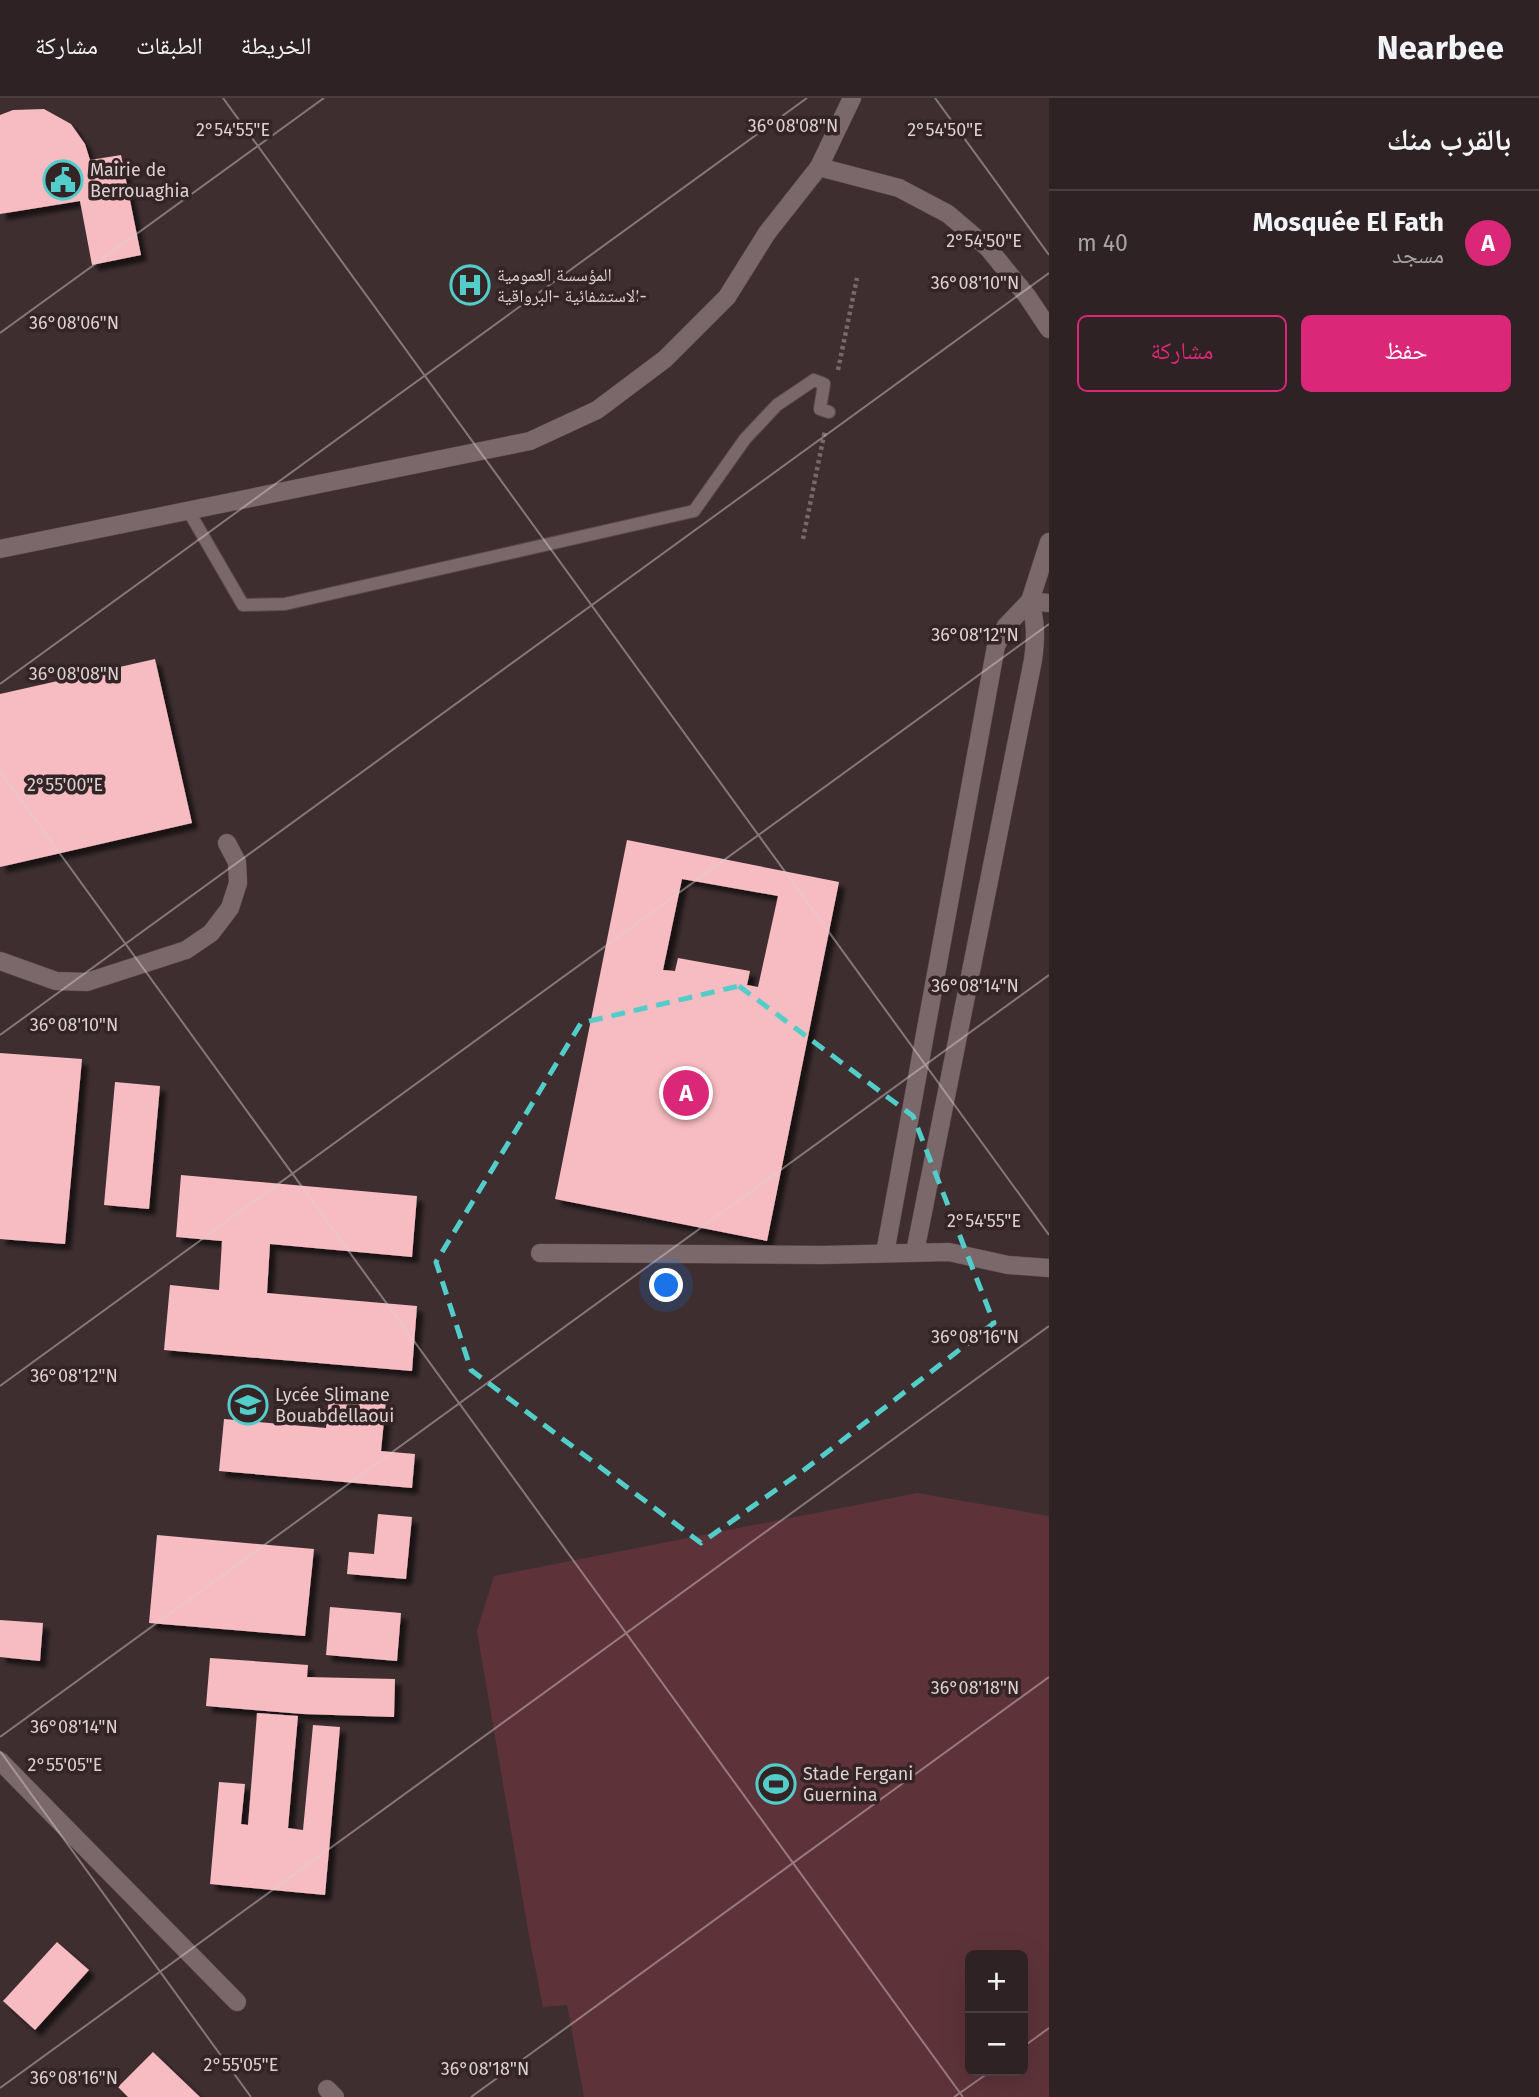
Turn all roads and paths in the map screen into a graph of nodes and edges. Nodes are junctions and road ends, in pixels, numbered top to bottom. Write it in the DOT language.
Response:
graph roads {
  1 [pos="852,98"];
  2 [pos="819,167"];
  3 [pos="857,278"];
  4 [pos="1049,330"];
  5 [pos="829,412"];
  6 [pos="188,510"];
  7 [pos="803,539"];
  8 [pos="1049,542"];
  9 [pos="0,549"];
  10 [pos="1030,601"];
  11 [pos="1049,603"];
  12 [pos="227,843"];
  13 [pos="0,961"];
  14 [pos="915,1252"];
  15 [pos="540,1254"];
  16 [pos="885,1254"];
  17 [pos="1049,1268"];
  18 [pos="0,1760"];
  19 [pos="237,2002"];
  1 -- 2 [label="street"];
  2 -- 4 [label="street"];
  2 -- 6 [label="street"];
  3 -- 5 [label="path"];
  5 -- 6 [label="lane"];
  5 -- 7 [label="path"];
  6 -- 9 [label="street"];
  8 -- 10 [label="street"];
  10 -- 11 [label="street"];
  10 -- 14 [label="street"];
  10 -- 16 [label="street"];
  12 -- 13 [label="street"];
  14 -- 16 [label="street"];
  14 -- 17 [label="street"];
  15 -- 16 [label="street"];
  18 -- 19 [label="street"];
}
